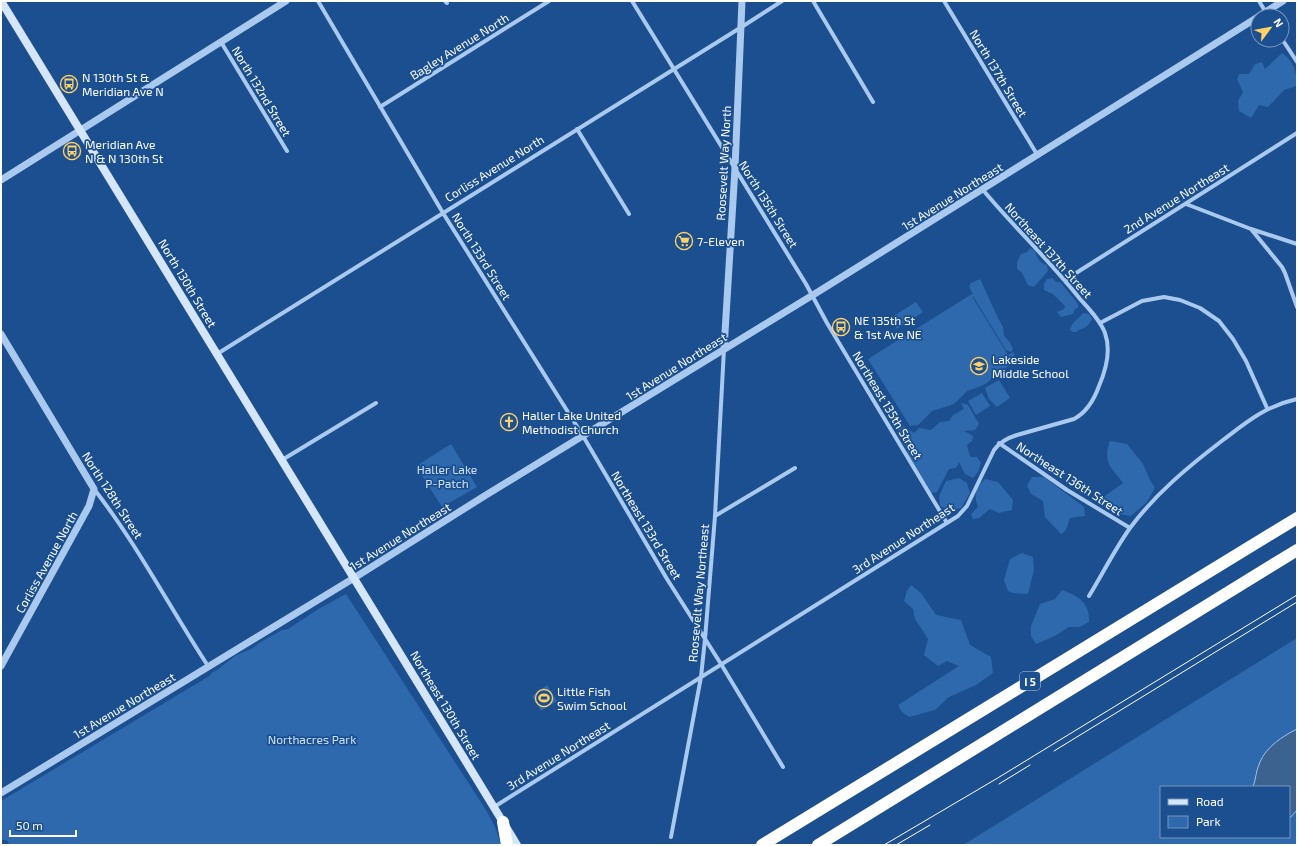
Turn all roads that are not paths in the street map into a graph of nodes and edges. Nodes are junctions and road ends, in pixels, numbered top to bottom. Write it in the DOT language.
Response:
graph roads {
  1 [pos="1,1"];
  2 [pos="286,1"];
  3 [pos="318,1"];
  4 [pos="549,1"];
  5 [pos="632,1"];
  6 [pos="742,1"];
  7 [pos="782,1"];
  8 [pos="813,1"];
  9 [pos="944,1"];
  10 [pos="1283,1"];
  11 [pos="1273,8"];
  12 [pos="1250,23"];
  13 [pos="740,28"];
  14 [pos="221,42"];
  15 [pos="1288,48"];
  16 [pos="1297,62"];
  17 [pos="673,69"];
  18 [pos="873,102"];
  19 [pos="380,107"];
  20 [pos="577,129"];
  21 [pos="81,130"];
  22 [pos="1297,133"];
  23 [pos="287,151"];
  24 [pos="1038,156"];
  25 [pos="735,168"];
  26 [pos="1,180"];
  27 [pos="984,190"];
  28 [pos="1186,204"];
  29 [pos="443,212"];
  30 [pos="629,214"];
  31 [pos="1251,229"];
  32 [pos="1297,244"];
  33 [pos="1065,280"];
  34 [pos="812,296"];
  35 [pos="1297,308"];
  36 [pos="1100,323"];
  37 [pos="1,334"];
  38 [pos="724,350"];
  39 [pos="217,354"];
  40 [pos="1297,398"];
  41 [pos="376,403"];
  42 [pos="1267,408"];
  43 [pos="583,436"];
  44 [pos="999,443"];
  45 [pos="282,460"];
  46 [pos="795,468"];
  47 [pos="94,489"];
  48 [pos="715,516"];
  49 [pos="1297,518"];
  50 [pos="947,523"];
  51 [pos="1130,528"];
  52 [pos="1297,550"];
  53 [pos="354,578"];
  54 [pos="1089,596"];
  55 [pos="705,639"];
  56 [pos="721,664"];
  57 [pos="1,666"];
  58 [pos="208,666"];
  59 [pos="700,677"];
  60 [pos="783,767"];
  61 [pos="1,793"];
  62 [pos="494,807"];
  63 [pos="503,822"];
  64 [pos="671,836"];
  65 [pos="508,845"];
  66 [pos="517,845"];
  67 [pos="762,845"];
  68 [pos="818,845"];
  1 -- 21 [label="main road, North 130th Street"];
  2 -- 14 [label="street"];
  3 -- 19 [label="street, North 133rd Street"];
  4 -- 19 [label="street, Bagley Avenue North"];
  5 -- 17 [label="street, North 135th Street"];
  6 -- 13 [label="street, Roosevelt Way North"];
  7 -- 13 [label="street, Corliss Avenue North"];
  8 -- 18 [label="street"];
  9 -- 24 [label="street, North 137th Street"];
  10 -- 11 [label="street, 1st Avenue Northeast"];
  12 -- 24 [label="street, 1st Avenue Northeast"];
  13 -- 17 [label="street, Corliss Avenue North"];
  13 -- 25 [label="street, Roosevelt Way North"];
  14 -- 21 [label="street"];
  14 -- 23 [label="street, North 132nd Street"];
  15 -- 16 [label="street"];
  17 -- 20 [label="street, Corliss Avenue North"];
  17 -- 25 [label="street, North 135th Street"];
  19 -- 29 [label="street, North 133rd Street"];
  20 -- 29 [label="street, Corliss Avenue North"];
  20 -- 30 [label="street"];
  21 -- 26 [label="street"];
  21 -- 39 [label="main road, North 130th Street"];
  22 -- 28 [label="street, 2nd Avenue Northeast"];
  24 -- 27 [label="street, 1st Avenue Northeast"];
  25 -- 34 [label="street, North 135th Street"];
  25 -- 38 [label="street, Roosevelt Way North"];
  27 -- 33 [label="street, Northeast 137th Street"];
  27 -- 34 [label="street, 1st Avenue Northeast"];
  28 -- 31 [label="street"];
  28 -- 33 [label="street, 2nd Avenue Northeast"];
  29 -- 39 [label="street, Corliss Avenue North"];
  29 -- 43 [label="street, North 133rd Street"];
  31 -- 32 [label="street"];
  31 -- 35 [label="street"];
  33 -- 36 [label="street, Northeast 137th Street"];
  34 -- 38 [label="street, 1st Avenue Northeast"];
  34 -- 50 [label="street, Northeast 135th Street"];
  36 -- 42 [label="street"];
  36 -- 44 [label="street"];
  37 -- 47 [label="street, North 128th Street"];
  38 -- 43 [label="street, 1st Avenue Northeast"];
  38 -- 48 [label="street, Roosevelt Way Northeast"];
  39 -- 45 [label="main road, North 130th Street"];
  40 -- 42 [label="street"];
  41 -- 45 [label="street"];
  42 -- 51 [label="street"];
  43 -- 53 [label="street, 1st Avenue Northeast"];
  43 -- 55 [label="street, Northeast 133rd Street"];
  44 -- 50 [label="street, 3rd Avenue Northeast"];
  44 -- 51 [label="street, Northeast 136th Street"];
  45 -- 53 [label="main road, North 130th Street"];
  46 -- 48 [label="street"];
  47 -- 57 [label="street, Corliss Avenue North"];
  47 -- 58 [label="street, North 128th Street"];
  48 -- 55 [label="street, Roosevelt Way Northeast"];
  49 -- 67 [label="highway, I 5"];
  50 -- 56 [label="street, 3rd Avenue Northeast"];
  51 -- 54 [label="street"];
  52 -- 68 [label="highway, I 5"];
  53 -- 58 [label="street, 1st Avenue Northeast"];
  53 -- 62 [label="main road, Northeast 130th Street"];
  55 -- 56 [label="street, Northeast 133rd Street"];
  55 -- 59 [label="street, Roosevelt Way Northeast"];
  56 -- 59 [label="street, 3rd Avenue Northeast"];
  56 -- 60 [label="street, Northeast 133rd Street"];
  58 -- 61 [label="street, 1st Avenue Northeast"];
  59 -- 62 [label="street, 3rd Avenue Northeast"];
  59 -- 64 [label="street, Roosevelt Way Northeast"];
  62 -- 63 [label="main road, Northeast 130th Street"];
  63 -- 65 [label="highway"];
  63 -- 66 [label="main road, Northeast 130th Street"];
}
